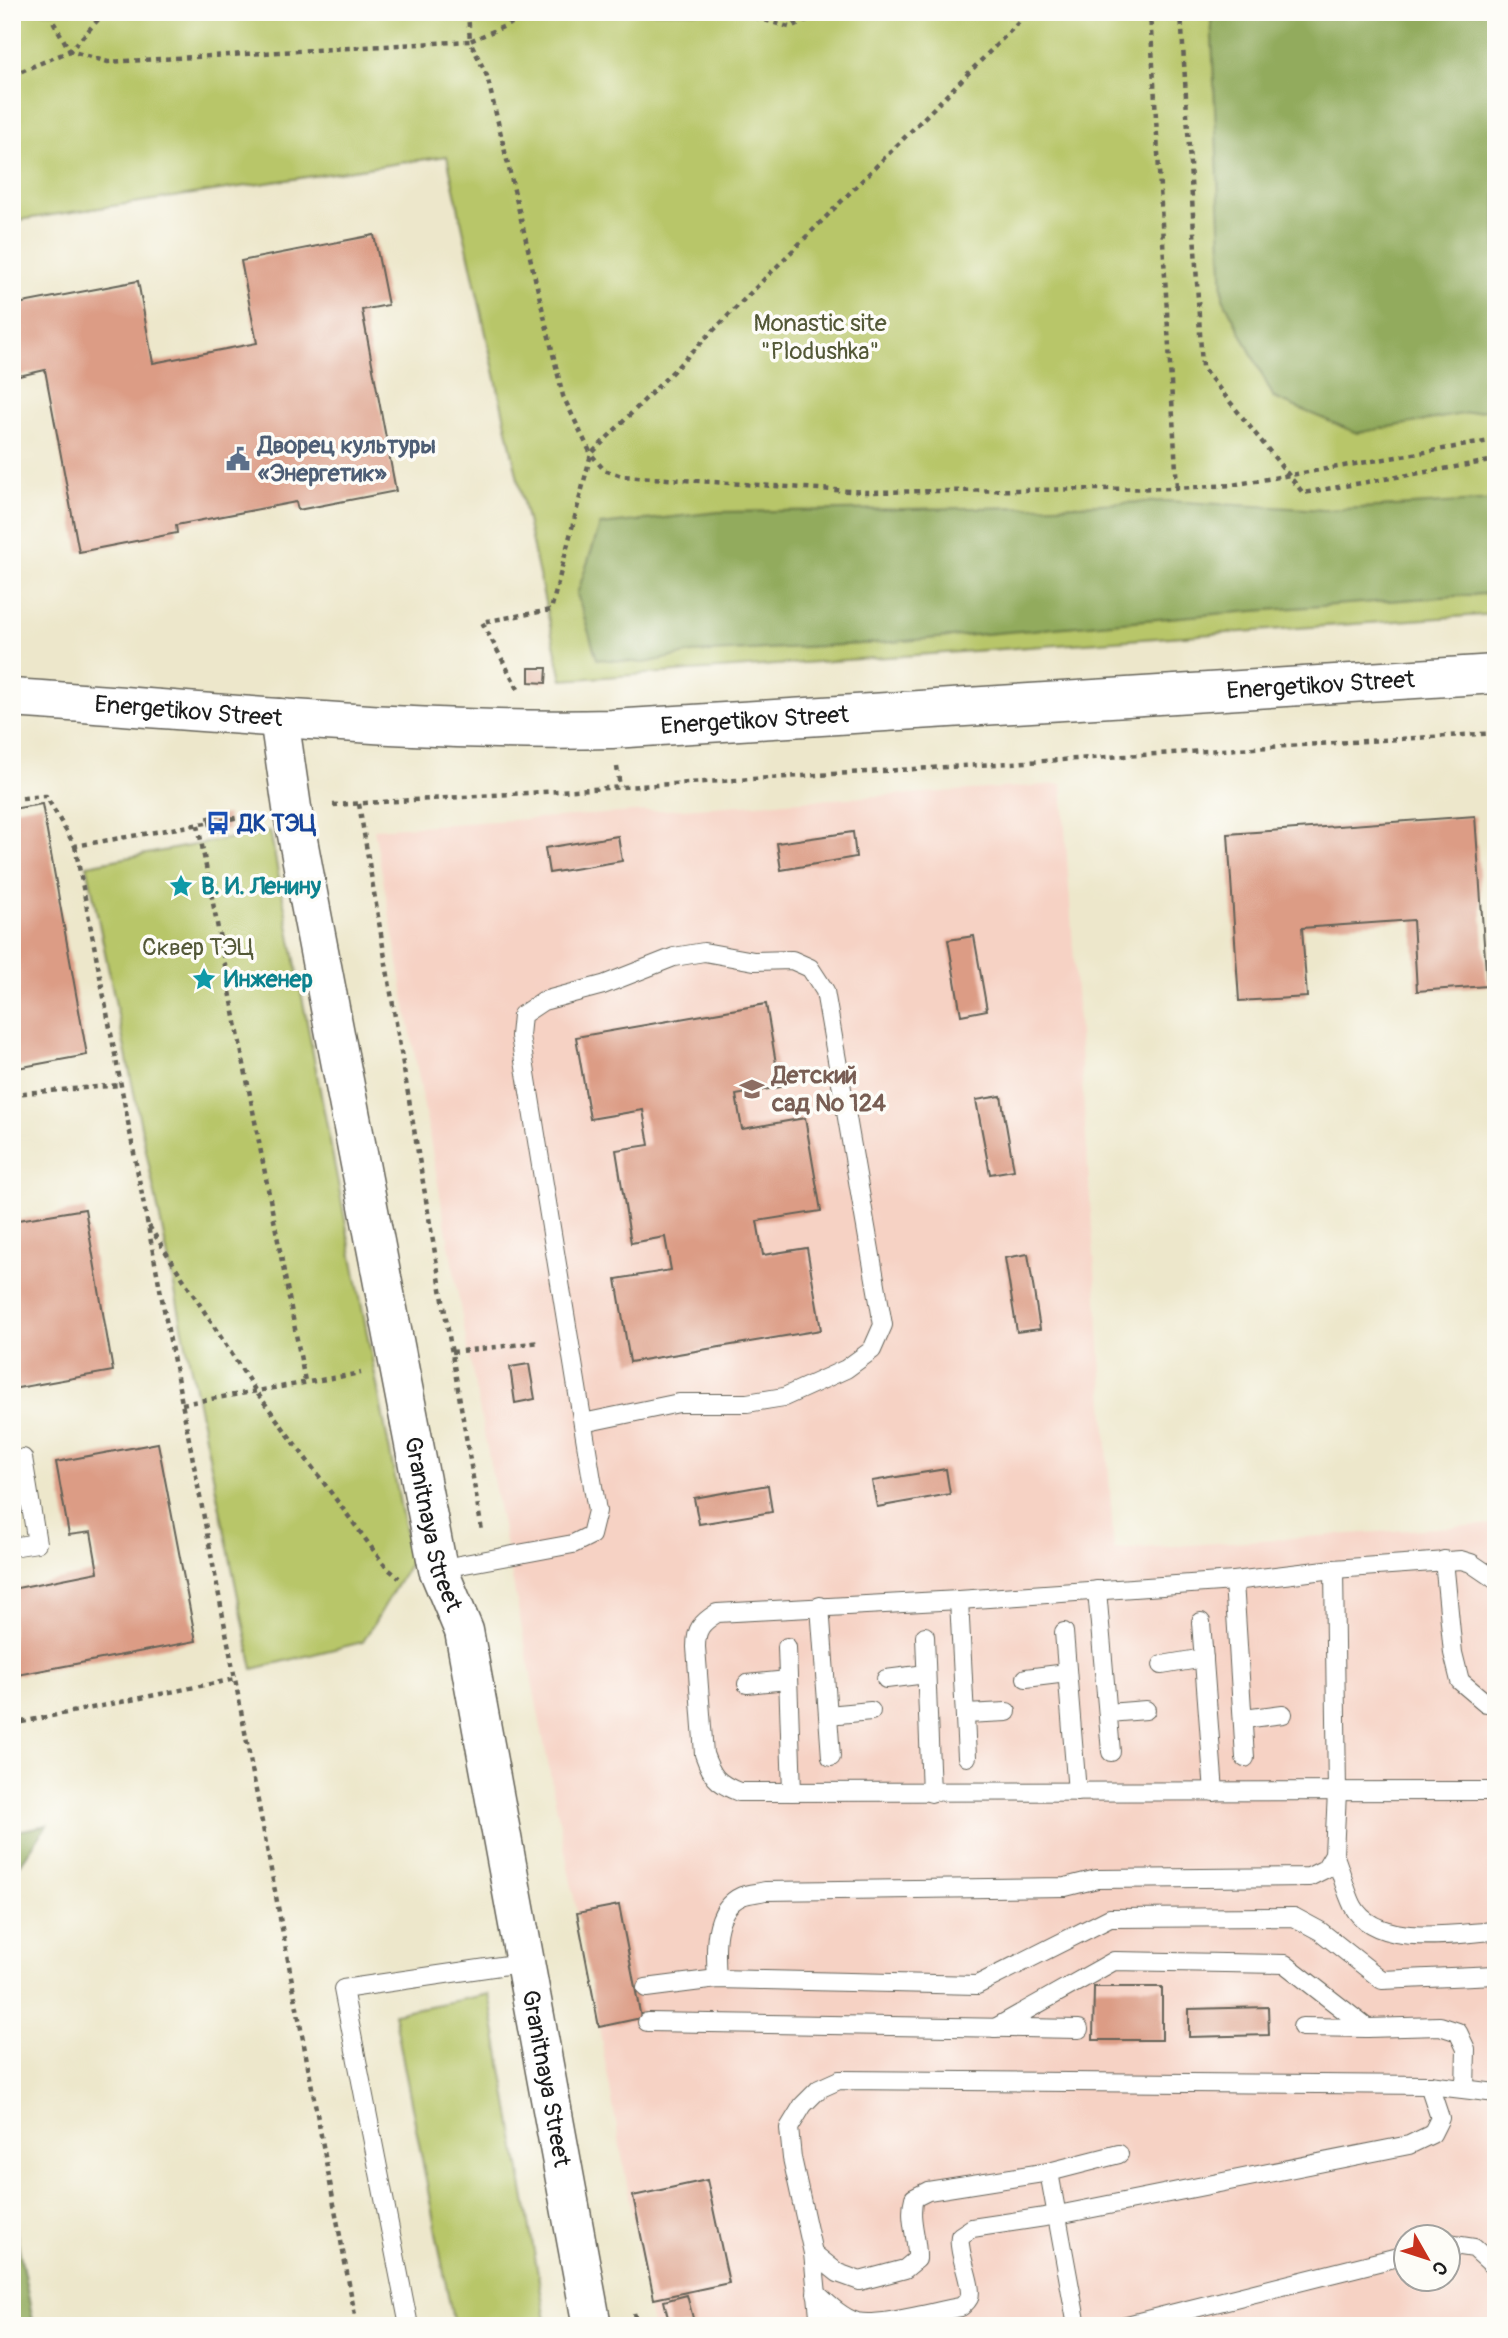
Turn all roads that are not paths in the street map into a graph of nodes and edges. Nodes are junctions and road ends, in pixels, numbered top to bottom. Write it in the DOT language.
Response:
graph roads {
  1 [pos="1496,674"];
  2 [pos="12,698"];
  3 [pos="279,718"];
  4 [pos="583,1423"];
  5 [pos="23,1458"];
  6 [pos="12,1547"];
  7 [pos="1444,1560"];
  8 [pos="1334,1569"];
  9 [pos="422,1576"];
  10 [pos="1496,1580"];
  11 [pos="1234,1581"];
  12 [pos="1097,1590"];
  13 [pos="959,1600"];
  14 [pos="820,1606"];
  15 [pos="1201,1622"];
  16 [pos="1064,1632"];
  17 [pos="925,1636"];
  18 [pos="787,1647"];
  19 [pos="1203,1658"];
  20 [pos="1162,1665"];
  21 [pos="1067,1673"];
  22 [pos="926,1674"];
  23 [pos="1026,1678"];
  24 [pos="886,1679"];
  25 [pos="788,1680"];
  26 [pos="747,1684"];
  27 [pos="1496,1702"];
  28 [pos="1146,1710"];
  29 [pos="871,1712"];
  30 [pos="1007,1712"];
  31 [pos="1108,1713"];
  32 [pos="965,1714"];
  33 [pos="1283,1714"];
  34 [pos="828,1715"];
  35 [pos="1244,1719"];
  36 [pos="1111,1752"];
  37 [pos="831,1757"];
  38 [pos="967,1757"];
  39 [pos="1245,1758"];
  40 [pos="1337,1791"];
  41 [pos="1496,1791"];
  42 [pos="792,1792"];
  43 [pos="1077,1792"];
  44 [pos="1214,1792"];
  45 [pos="931,1793"];
  46 [pos="1334,1854"];
  47 [pos="1496,1931"];
  48 [pos="527,1962"];
  49 [pos="1496,1975"];
  50 [pos="717,1979"];
  51 [pos="646,1988"];
  52 [pos="647,2022"];
  53 [pos="1302,2027"];
  54 [pos="995,2028"];
  55 [pos="1367,2028"];
  56 [pos="1079,2029"];
  57 [pos="1429,2085"];
  58 [pos="1465,2089"];
  59 [pos="1496,2093"];
  60 [pos="1119,2154"];
  61 [pos="1049,2172"];
  62 [pos="1058,2214"];
  63 [pos="1462,2246"];
  64 [pos="813,2253"];
  65 [pos="1392,2259"];
  66 [pos="1496,2268"];
  67 [pos="816,2293"];
  68 [pos="410,2326"];
  69 [pos="592,2326"];
  70 [pos="820,2326"];
  71 [pos="1077,2326"];
  72 [pos="1123,2326"];
  1 -- 3 [label="street, Energetikov Street"];
  2 -- 3 [label="street, Energetikov Street"];
  3 -- 9 [label="street, Granitnaya Street"];
  4 -- 4 [label="lane"];
  4 -- 9 [label="lane"];
  5 -- 6 [label="lane"];
  7 -- 8 [label="lane"];
  7 -- 10 [label="lane"];
  7 -- 27 [label="lane"];
  8 -- 11 [label="lane"];
  8 -- 40 [label="lane"];
  9 -- 48 [label="street, Granitnaya Street"];
  11 -- 12 [label="lane"];
  11 -- 35 [label="lane"];
  12 -- 13 [label="lane"];
  12 -- 31 [label="lane"];
  13 -- 14 [label="lane"];
  13 -- 32 [label="lane"];
  14 -- 34 [label="lane"];
  14 -- 42 [label="lane"];
  15 -- 19 [label="lane"];
  16 -- 21 [label="lane"];
  17 -- 22 [label="lane"];
  18 -- 25 [label="lane"];
  19 -- 20 [label="lane"];
  19 -- 44 [label="lane"];
  21 -- 23 [label="lane"];
  21 -- 43 [label="lane"];
  22 -- 24 [label="lane"];
  22 -- 45 [label="lane"];
  25 -- 26 [label="lane"];
  25 -- 42 [label="lane"];
  28 -- 31 [label="lane"];
  29 -- 34 [label="lane"];
  30 -- 32 [label="lane"];
  31 -- 36 [label="lane"];
  32 -- 38 [label="lane"];
  33 -- 35 [label="lane"];
  34 -- 37 [label="lane"];
  35 -- 39 [label="lane"];
  40 -- 41 [label="lane"];
  40 -- 44 [label="lane"];
  40 -- 46 [label="lane"];
  42 -- 45 [label="lane"];
  43 -- 44 [label="lane"];
  43 -- 45 [label="lane"];
  46 -- 47 [label="lane"];
  46 -- 50 [label="lane"];
  48 -- 68 [label="lane"];
  48 -- 69 [label="street, Granitnaya Street"];
  49 -- 50 [label="lane"];
  50 -- 51 [label="lane"];
  52 -- 54 [label="lane"];
  53 -- 55 [label="lane"];
  54 -- 55 [label="lane"];
  54 -- 56 [label="lane"];
  55 -- 58 [label="lane"];
  57 -- 58 [label="lane"];
  57 -- 62 [label="lane"];
  57 -- 64 [label="lane"];
  58 -- 59 [label="lane"];
  60 -- 61 [label="lane"];
  61 -- 62 [label="lane"];
  61 -- 64 [label="lane"];
  62 -- 67 [label="lane"];
  62 -- 71 [label="lane"];
  63 -- 66 [label="lane"];
  64 -- 67 [label="lane"];
  65 -- 72 [label="lane"];
  67 -- 70 [label="lane"];
}
